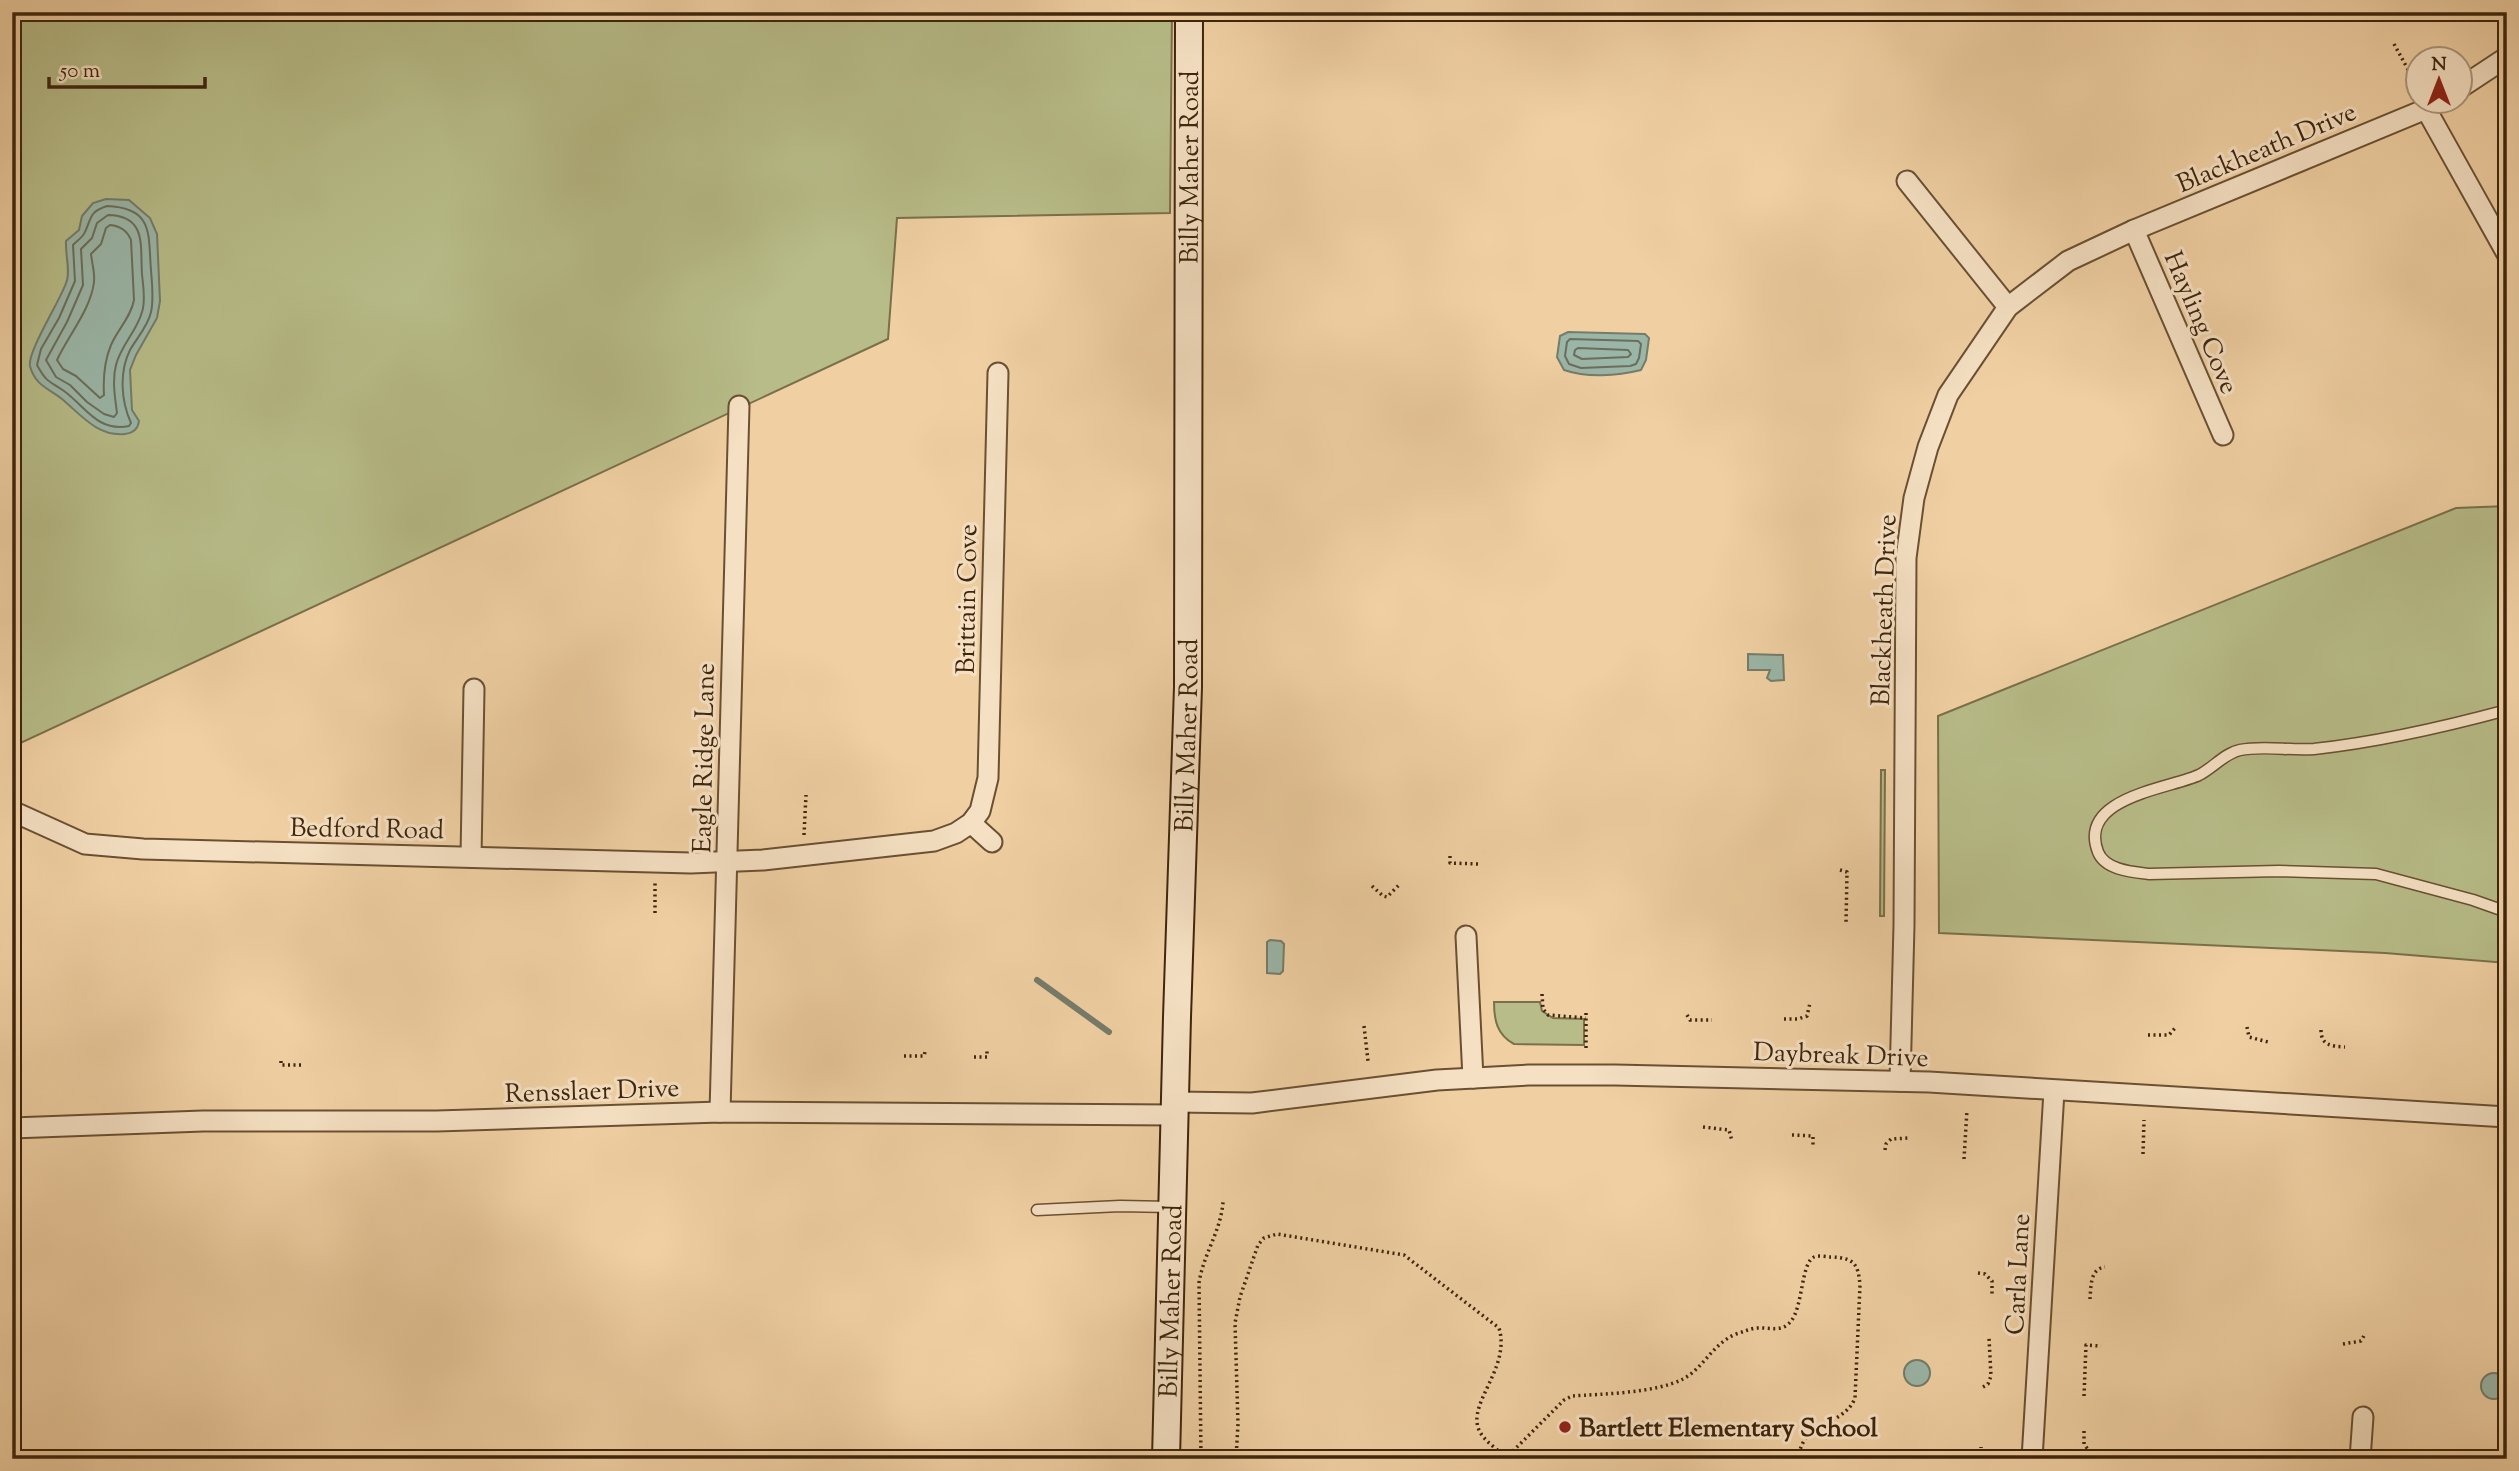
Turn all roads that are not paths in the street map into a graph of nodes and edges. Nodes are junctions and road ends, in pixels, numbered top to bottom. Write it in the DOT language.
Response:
graph roads {
  1 [pos="1189,12"];
  2 [pos="2507,57"];
  3 [pos="2474,78"];
  4 [pos="2406,116"];
  5 [pos="2438,116"];
  6 [pos="1907,181"];
  7 [pos="2134,230"];
  8 [pos="2507,254"];
  9 [pos="2008,307"];
  10 [pos="998,373"];
  11 [pos="739,406"];
  12 [pos="2223,435"];
  13 [pos="474,689"];
  14 [pos="2507,710"];
  15 [pos="12,811"];
  16 [pos="971,823"];
  17 [pos="992,842"];
  18 [pos="471,857"];
  19 [pos="727,863"];
  20 [pos="2507,912"];
  21 [pos="1466,936"];
  22 [pos="1473,1078"];
  23 [pos="1900,1081"];
  24 [pos="2054,1091"];
  25 [pos="1175,1109"];
  26 [pos="720,1112"];
  27 [pos="2507,1117"];
  28 [pos="12,1128"];
  29 [pos="1172,1207"];
  30 [pos="1038,1210"];
  31 [pos="2363,1417"];
  32 [pos="1167,1459"];
  33 [pos="2032,1459"];
  34 [pos="2360,1459"];
  1 -- 25 [label="main road, Billy Maher Road"];
  2 -- 3 [label="street"];
  4 -- 7 [label="street, Blackheath Drive"];
  5 -- 8 [label="street"];
  6 -- 9 [label="street"];
  7 -- 9 [label="street, Blackheath Drive"];
  7 -- 12 [label="street, Hayling Cove"];
  9 -- 23 [label="street, Blackheath Drive"];
  10 -- 16 [label="street, Brittain Cove"];
  11 -- 19 [label="street, Eagle Ridge Lane"];
  13 -- 18 [label="street"];
  14 -- 20 [label="lane"];
  15 -- 18 [label="street, Bedford Road"];
  16 -- 17 [label="street"];
  16 -- 19 [label="street"];
  18 -- 19 [label="street, Bedford Road"];
  19 -- 26 [label="street, Eagle Ridge Lane"];
  21 -- 22 [label="street"];
  22 -- 23 [label="street, Daybreak Drive"];
  22 -- 25 [label="street, Daybreak Drive"];
  23 -- 24 [label="street, Daybreak Drive"];
  24 -- 27 [label="street, Daybreak Drive"];
  24 -- 33 [label="street, Carla Lane"];
  25 -- 26 [label="street, Rensslaer Drive"];
  25 -- 29 [label="main road, Billy Maher Road"];
  26 -- 28 [label="street, Rensslaer Drive"];
  29 -- 30 [label="lane"];
  29 -- 32 [label="main road, Billy Maher Road"];
  31 -- 34 [label="street"];
}
